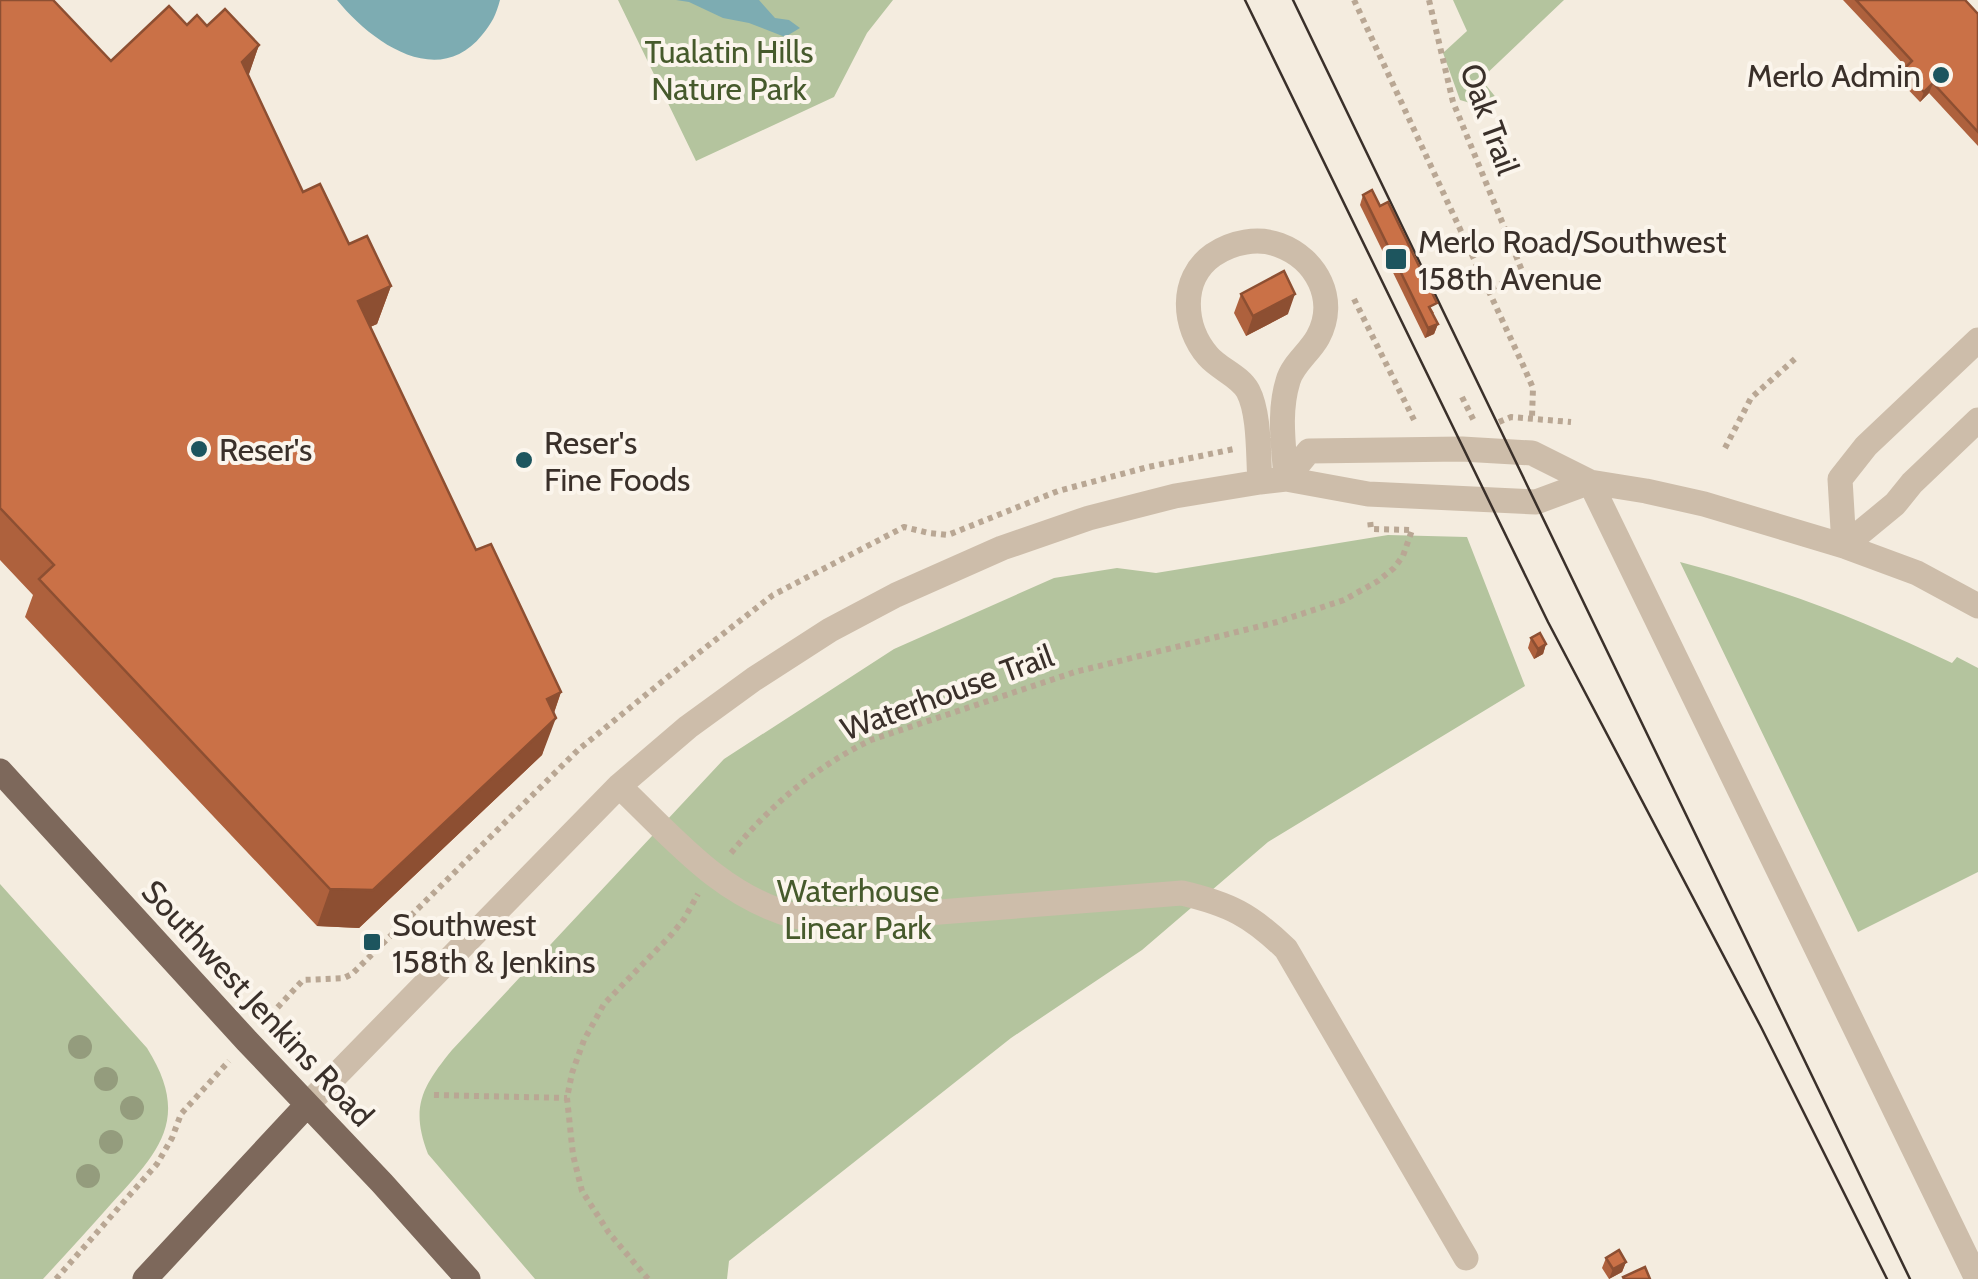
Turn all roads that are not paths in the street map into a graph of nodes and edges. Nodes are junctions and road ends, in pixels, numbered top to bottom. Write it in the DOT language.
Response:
graph roads {
  1 [pos="1978,340"];
  2 [pos="1978,420"];
  3 [pos="1286,480"];
  4 [pos="1260,482"];
  5 [pos="1590,482"];
  6 [pos="1844,546"];
  7 [pos="1978,606"];
  8 [pos="0,770"];
  9 [pos="619,786"];
  10 [pos="307,1105"];
  11 [pos="1466,1258"];
  12 [pos="144,1279"];
  13 [pos="468,1279"];
  14 [pos="1976,1279"];
  1 -- 6 [label="street"];
  2 -- 6 [label="street"];
  3 -- 4 [label="street"];
  3 -- 4 [label="street"];
  3 -- 5 [label="street"];
  3 -- 5 [label="street"];
  4 -- 9 [label="street"];
  5 -- 6 [label="street"];
  5 -- 14 [label="street"];
  6 -- 7 [label="street"];
  8 -- 10 [label="main road, Southwest Jenkins Road"];
  9 -- 10 [label="street"];
  9 -- 11 [label="street"];
  10 -- 12 [label="main road"];
  10 -- 13 [label="main road, Southwest Jenkins Road"];
}
